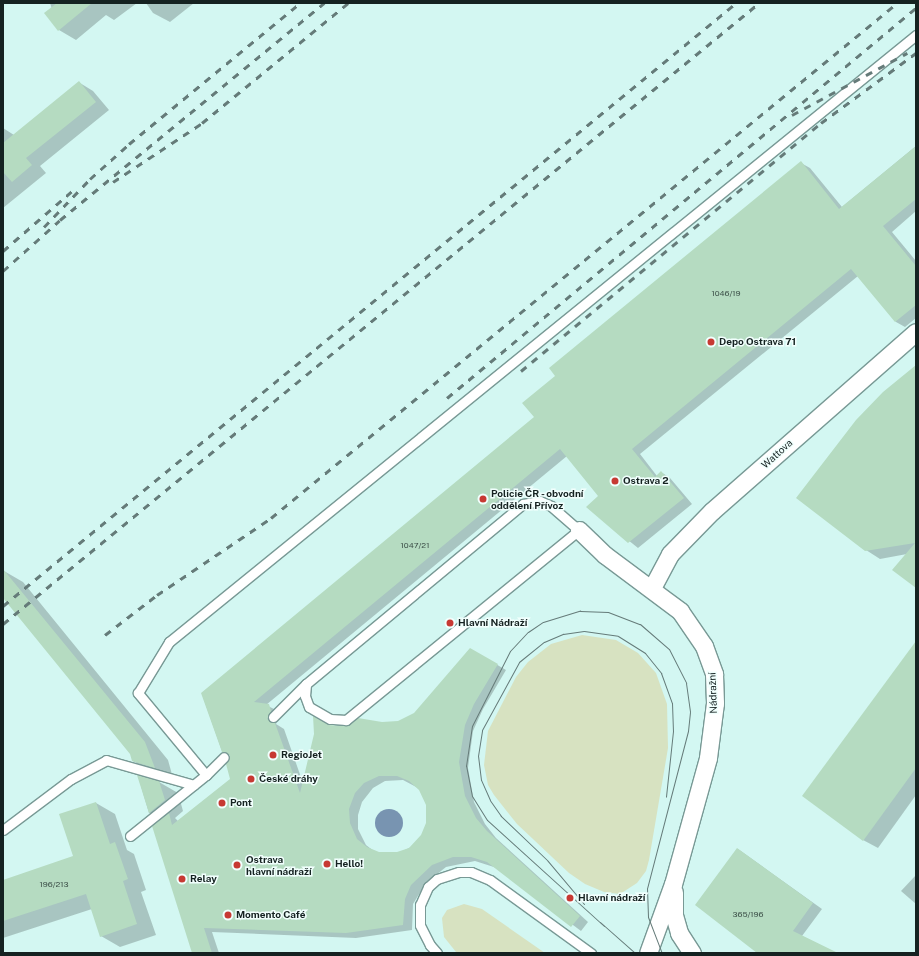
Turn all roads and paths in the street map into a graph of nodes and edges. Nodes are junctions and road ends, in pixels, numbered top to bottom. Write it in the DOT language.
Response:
graph roads {
  1 [pos="916,35"];
  2 [pos="916,332"];
  3 [pos="578,530"];
  4 [pos="652,588"];
  5 [pos="306,684"];
  6 [pos="273,717"];
  7 [pos="224,757"];
  8 [pos="206,774"];
  9 [pos="194,784"];
  10 [pos="3,830"];
  11 [pos="130,836"];
  12 [pos="674,884"];
  13 [pos="437,953"];
  14 [pos="591,953"];
  15 [pos="648,953"];
  16 [pos="692,953"];
  1 -- 8 [label="lane"];
  2 -- 4 [label="street, Wattova"];
  3 -- 4 [label="street, Nádražní"];
  3 -- 5 [label="lane"];
  3 -- 5 [label="lane"];
  4 -- 12 [label="street, Nádražní"];
  5 -- 6 [label="lane"];
  7 -- 8 [label="lane"];
  8 -- 9 [label="lane"];
  9 -- 10 [label="lane"];
  9 -- 11 [label="lane"];
  12 -- 15 [label="street, Nádražní"];
  12 -- 16 [label="street, Nádražní"];
  13 -- 14 [label="lane"];
}
